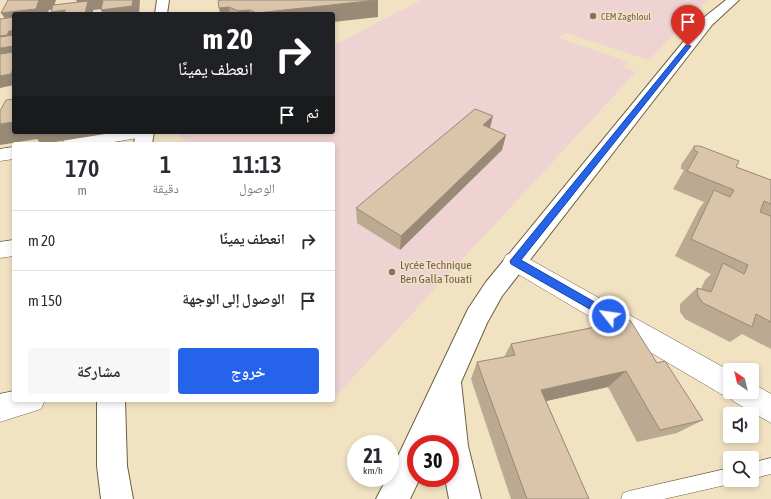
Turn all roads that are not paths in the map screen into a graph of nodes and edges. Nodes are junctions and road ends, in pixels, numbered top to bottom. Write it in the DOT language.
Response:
graph roads {
  1 [pos="163,0"];
  2 [pos="733,0"];
  3 [pos="161,12"];
  4 [pos="132,134"];
  5 [pos="82,142"];
  6 [pos="12,153"];
  7 [pos="0,155"];
  8 [pos="12,248"];
  9 [pos="0,250"];
  10 [pos="514,261"];
  11 [pos="723,381"];
  12 [pos="448,382"];
  13 [pos="754,399"];
  14 [pos="24,402"];
  15 [pos="111,402"];
  16 [pos="0,408"];
  17 [pos="771,409"];
  18 [pos="423,435"];
  19 [pos="112,466"];
  20 [pos="771,466"];
  21 [pos="407,469"];
  22 [pos="759,469"];
  23 [pos="723,478"];
  24 [pos="117,499"];
  25 [pos="132,499"];
  26 [pos="392,499"];
  27 [pos="465,499"];
  28 [pos="629,499"];
  1 -- 3 [label="main road"];
  2 -- 10 [label="main road"];
  4 -- 5 [label="street"];
  6 -- 7 [label="street"];
  8 -- 9 [label="street"];
  10 -- 11 [label="street"];
  10 -- 12 [label="main road"];
  12 -- 18 [label="main road"];
  12 -- 27 [label="main road"];
  13 -- 17 [label="street"];
  14 -- 16 [label="street"];
  15 -- 19 [label="main road"];
  19 -- 24 [label="main road"];
  19 -- 25 [label="main road"];
  20 -- 22 [label="lane"];
  21 -- 26 [label="main road"];
  23 -- 28 [label="lane"];
}
